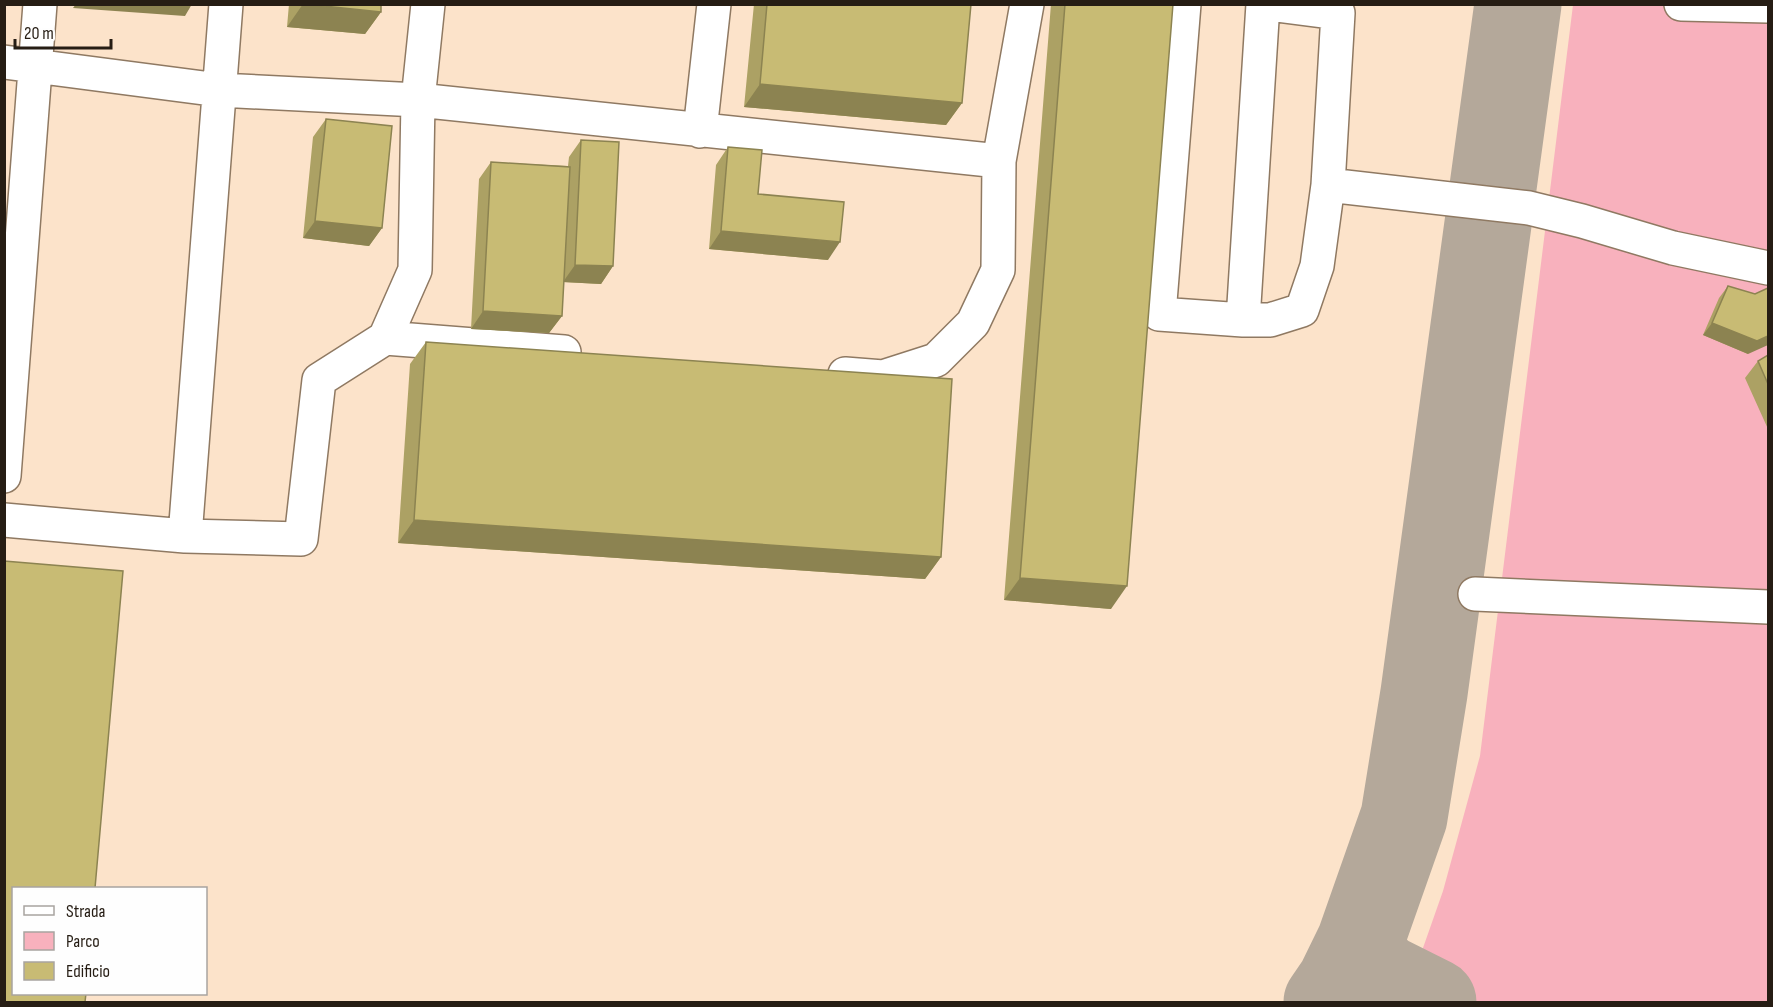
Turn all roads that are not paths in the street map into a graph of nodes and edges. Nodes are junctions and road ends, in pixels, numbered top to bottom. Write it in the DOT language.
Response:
graph roads {
  1 [pos="40,4"];
  2 [pos="226,4"];
  3 [pos="428,4"];
  4 [pos="714,4"];
  5 [pos="1027,4"];
  6 [pos="1185,4"];
  7 [pos="1263,4"];
  8 [pos="1270,4"];
  9 [pos="1681,4"];
  10 [pos="1768,6"];
  11 [pos="20,64"];
  12 [pos="219,90"];
  13 [pos="418,100"];
  14 [pos="700,131"];
  15 [pos="999,161"];
  16 [pos="1328,184"];
  17 [pos="1768,268"];
  18 [pos="1242,320"];
  19 [pos="385,338"];
  20 [pos="598,355"];
  21 [pos="812,371"];
  22 [pos="4,476"];
  23 [pos="4,520"];
  24 [pos="185,536"];
  25 [pos="1475,594"];
  26 [pos="1768,608"];
  1 -- 11 [label="lane"];
  2 -- 12 [label="lane"];
  3 -- 13 [label="lane"];
  4 -- 14 [label="lane"];
  5 -- 15 [label="lane"];
  6 -- 18 [label="lane"];
  7 -- 18 [label="lane"];
  8 -- 16 [label="lane"];
  9 -- 10 [label="lane"];
  11 -- 12 [label="lane"];
  11 -- 22 [label="lane"];
  12 -- 13 [label="lane"];
  12 -- 24 [label="lane"];
  13 -- 14 [label="lane"];
  13 -- 19 [label="lane"];
  14 -- 15 [label="lane"];
  15 -- 21 [label="lane"];
  16 -- 17 [label="lane"];
  16 -- 18 [label="lane"];
  19 -- 20 [label="lane"];
  19 -- 24 [label="lane"];
  23 -- 24 [label="lane"];
  25 -- 26 [label="lane"];
}
